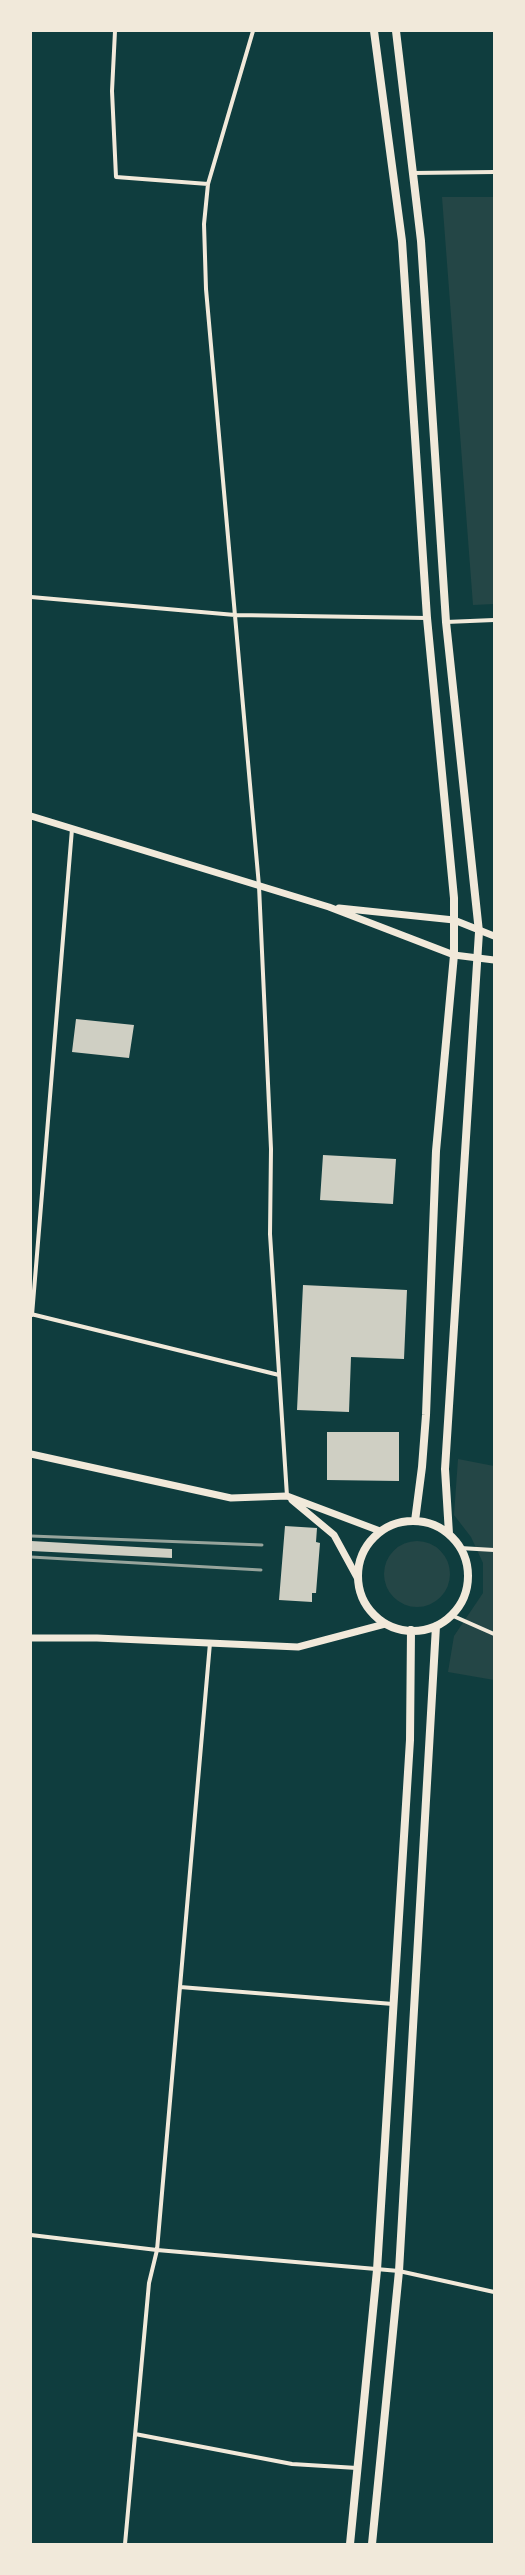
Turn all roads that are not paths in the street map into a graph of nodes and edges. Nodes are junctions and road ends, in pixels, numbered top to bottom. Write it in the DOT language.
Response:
graph roads {
  1 [pos="116,31"];
  2 [pos="253,31"];
  3 [pos="374,31"];
  4 [pos="396,31"];
  5 [pos="494,172"];
  6 [pos="413,173"];
  7 [pos="208,184"];
  8 [pos="31,597"];
  9 [pos="235,615"];
  10 [pos="427,618"];
  11 [pos="494,620"];
  12 [pos="446,622"];
  13 [pos="31,816"];
  14 [pos="72,829"];
  15 [pos="259,886"];
  16 [pos="329,907"];
  17 [pos="454,920"];
  18 [pos="479,932"];
  19 [pos="494,936"];
  20 [pos="454,955"];
  21 [pos="478,956"];
  22 [pos="494,960"];
  23 [pos="32,1315"];
  24 [pos="279,1375"];
  25 [pos="31,1454"];
  26 [pos="287,1496"];
  27 [pos="415,1521"];
  28 [pos="380,1531"];
  29 [pos="448,1534"];
  30 [pos="460,1548"];
  31 [pos="494,1550"];
  32 [pos="358,1579"];
  33 [pos="451,1615"];
  34 [pos="385,1624"];
  35 [pos="436,1626"];
  36 [pos="411,1630"];
  37 [pos="494,1634"];
  38 [pos="31,1638"];
  39 [pos="210,1643"];
  40 [pos="180,1987"];
  41 [pos="394,2004"];
  42 [pos="31,2234"];
  43 [pos="158,2250"];
  44 [pos="377,2270"];
  45 [pos="399,2271"];
  46 [pos="494,2292"];
  47 [pos="135,2434"];
  48 [pos="357,2468"];
  49 [pos="125,2544"];
  50 [pos="350,2544"];
  51 [pos="372,2544"];
  1 -- 7 [label="street"];
  2 -- 7 [label="street"];
  3 -- 10 [label="main road"];
  4 -- 6 [label="main road"];
  5 -- 6 [label="street"];
  6 -- 12 [label="main road"];
  7 -- 9 [label="street"];
  8 -- 9 [label="street"];
  9 -- 10 [label="street"];
  9 -- 15 [label="street"];
  10 -- 17 [label="main road"];
  11 -- 12 [label="street"];
  12 -- 18 [label="main road"];
  13 -- 14 [label="street"];
  14 -- 15 [label="street"];
  14 -- 23 [label="street"];
  15 -- 16 [label="street"];
  15 -- 24 [label="street"];
  16 -- 17 [label="street"];
  16 -- 20 [label="street"];
  17 -- 18 [label="street"];
  17 -- 20 [label="main road"];
  18 -- 19 [label="street"];
  18 -- 21 [label="main road"];
  20 -- 21 [label="street"];
  20 -- 27 [label="main road"];
  21 -- 22 [label="street"];
  21 -- 29 [label="main road"];
  23 -- 24 [label="street"];
  24 -- 26 [label="street"];
  25 -- 26 [label="street"];
  26 -- 28 [label="street"];
  26 -- 32 [label="street"];
  27 -- 28 [label="main road"];
  27 -- 29 [label="main road"];
  28 -- 32 [label="main road"];
  29 -- 30 [label="main road"];
  30 -- 31 [label="street"];
  30 -- 33 [label="main road"];
  32 -- 34 [label="main road"];
  33 -- 35 [label="main road"];
  33 -- 37 [label="street"];
  34 -- 36 [label="main road"];
  34 -- 39 [label="street"];
  35 -- 36 [label="main road"];
  35 -- 45 [label="main road"];
  36 -- 41 [label="main road"];
  38 -- 39 [label="street"];
  39 -- 40 [label="street"];
  40 -- 41 [label="street"];
  40 -- 43 [label="street"];
  41 -- 44 [label="main road"];
  42 -- 43 [label="street"];
  43 -- 44 [label="street"];
  43 -- 47 [label="street"];
  44 -- 45 [label="street"];
  44 -- 48 [label="main road"];
  45 -- 46 [label="street"];
  45 -- 51 [label="main road"];
  47 -- 48 [label="street"];
  47 -- 49 [label="street"];
  48 -- 50 [label="main road"];
}
